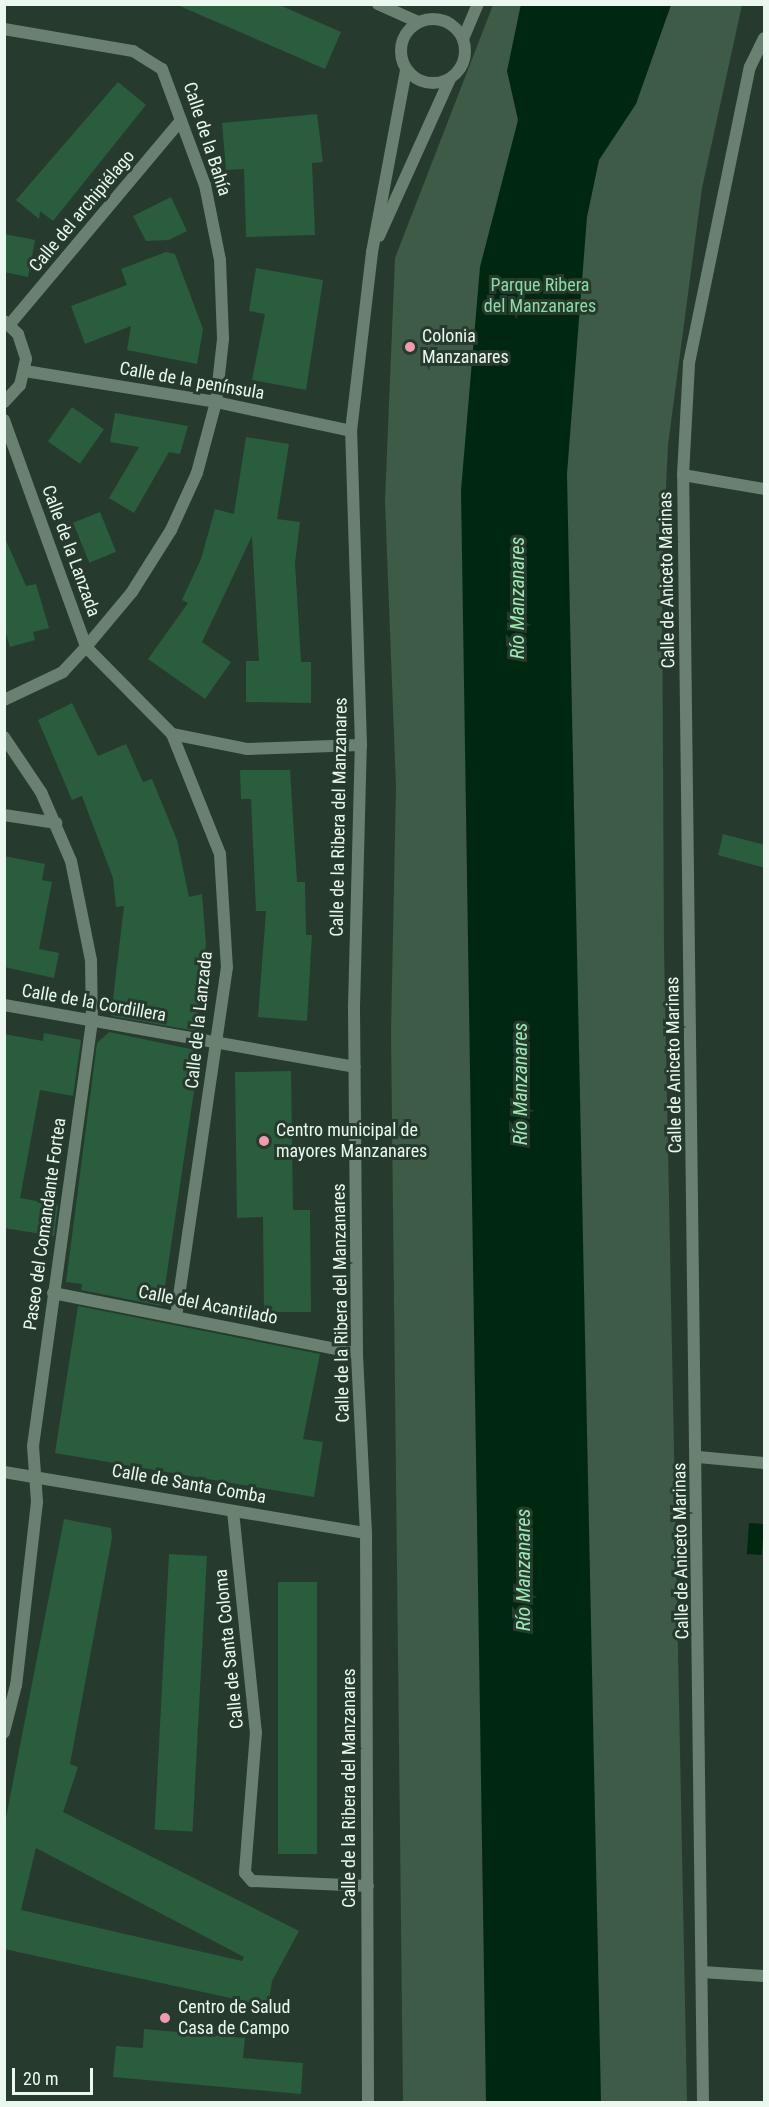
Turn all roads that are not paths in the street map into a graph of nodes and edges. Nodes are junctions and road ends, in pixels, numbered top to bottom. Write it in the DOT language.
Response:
graph roads {
  1 [pos="378,4"];
  2 [pos="478,4"];
  3 [pos="418,22"];
  4 [pos="4,29"];
  5 [pos="765,38"];
  6 [pos="463,39"];
  7 [pos="406,70"];
  8 [pos="450,79"];
  9 [pos="181,120"];
  10 [pos="372,252"];
  11 [pos="7,323"];
  12 [pos="26,371"];
  13 [pos="4,402"];
  14 [pos="216,402"];
  15 [pos="4,420"];
  16 [pos="351,431"];
  17 [pos="683,475"];
  18 [pos="765,489"];
  19 [pos="86,647"];
  20 [pos="4,700"];
  21 [pos="172,734"];
  22 [pos="4,737"];
  23 [pos="361,745"];
  24 [pos="4,814"];
  25 [pos="56,823"];
  26 [pos="4,1005"];
  27 [pos="92,1021"];
  28 [pos="217,1043"];
  29 [pos="355,1067"];
  30 [pos="53,1293"];
  31 [pos="176,1317"];
  32 [pos="357,1353"];
  33 [pos="698,1457"];
  34 [pos="765,1463"];
  35 [pos="4,1472"];
  36 [pos="37,1476"];
  37 [pos="233,1511"];
  38 [pos="366,1533"];
  39 [pos="4,1732"];
  40 [pos="368,1886"];
  41 [pos="702,1972"];
  42 [pos="765,1976"];
  43 [pos="368,2103"];
  44 [pos="703,2103"];
  1 -- 3 [label="street"];
  2 -- 6 [label="street"];
  3 -- 6 [label="street"];
  3 -- 7 [label="street"];
  4 -- 9 [label="street, Calle de la Bahía"];
  5 -- 17 [label="street, Calle de Aniceto Marinas"];
  6 -- 8 [label="street"];
  7 -- 8 [label="street"];
  7 -- 10 [label="street, Calle de la Ribera del Manzanares"];
  8 -- 10 [label="street, Calle de la Ribera del Manzanares"];
  9 -- 11 [label="street, Calle del archipiélago"];
  9 -- 14 [label="street, Calle de la Bahía"];
  10 -- 16 [label="street, Calle de la Ribera del Manzanares"];
  11 -- 12 [label="street"];
  12 -- 13 [label="street"];
  12 -- 14 [label="street, Calle de la península"];
  14 -- 16 [label="street, Calle de la península"];
  14 -- 19 [label="street, Calle de la Bahía"];
  15 -- 19 [label="street, Calle de la Lanzada"];
  16 -- 23 [label="street, Calle de la Ribera del Manzanares"];
  17 -- 18 [label="street"];
  17 -- 33 [label="street, Calle de Aniceto Marinas"];
  19 -- 20 [label="street, Calle de la Bahía"];
  19 -- 21 [label="street, Calle de la Lanzada"];
  21 -- 23 [label="street"];
  21 -- 28 [label="street, Calle de la Lanzada"];
  22 -- 25 [label="street, Paseo del Comandante Fortea"];
  23 -- 29 [label="street, Calle de la Ribera del Manzanares"];
  24 -- 25 [label="street"];
  25 -- 27 [label="street, Paseo del Comandante Fortea"];
  26 -- 27 [label="street, Calle de la Cordillera"];
  27 -- 28 [label="street, Calle de la Cordillera"];
  27 -- 30 [label="street, Paseo del Comandante Fortea"];
  28 -- 29 [label="street, Calle de la Cordillera"];
  28 -- 31 [label="street, Calle de la Lanzada"];
  29 -- 32 [label="street, Calle de la Ribera del Manzanares"];
  30 -- 31 [label="street, Calle del Acantilado"];
  30 -- 36 [label="street, Paseo del Comandante Fortea"];
  31 -- 32 [label="street, Calle del Acantilado"];
  32 -- 38 [label="street, Calle de la Ribera del Manzanares"];
  33 -- 34 [label="street"];
  33 -- 41 [label="street, Calle de Aniceto Marinas"];
  35 -- 36 [label="street, Calle de Santa Comba"];
  36 -- 37 [label="street, Calle de Santa Comba"];
  36 -- 39 [label="street, Paseo del Comandante Fortea"];
  37 -- 38 [label="street, Calle de Santa Comba"];
  37 -- 40 [label="street, Calle de Santa Coloma"];
  38 -- 40 [label="street, Calle de la Ribera del Manzanares"];
  40 -- 43 [label="street, Calle de la Ribera del Manzanares"];
  41 -- 42 [label="street"];
  41 -- 44 [label="street, Calle de Aniceto Marinas"];
}
